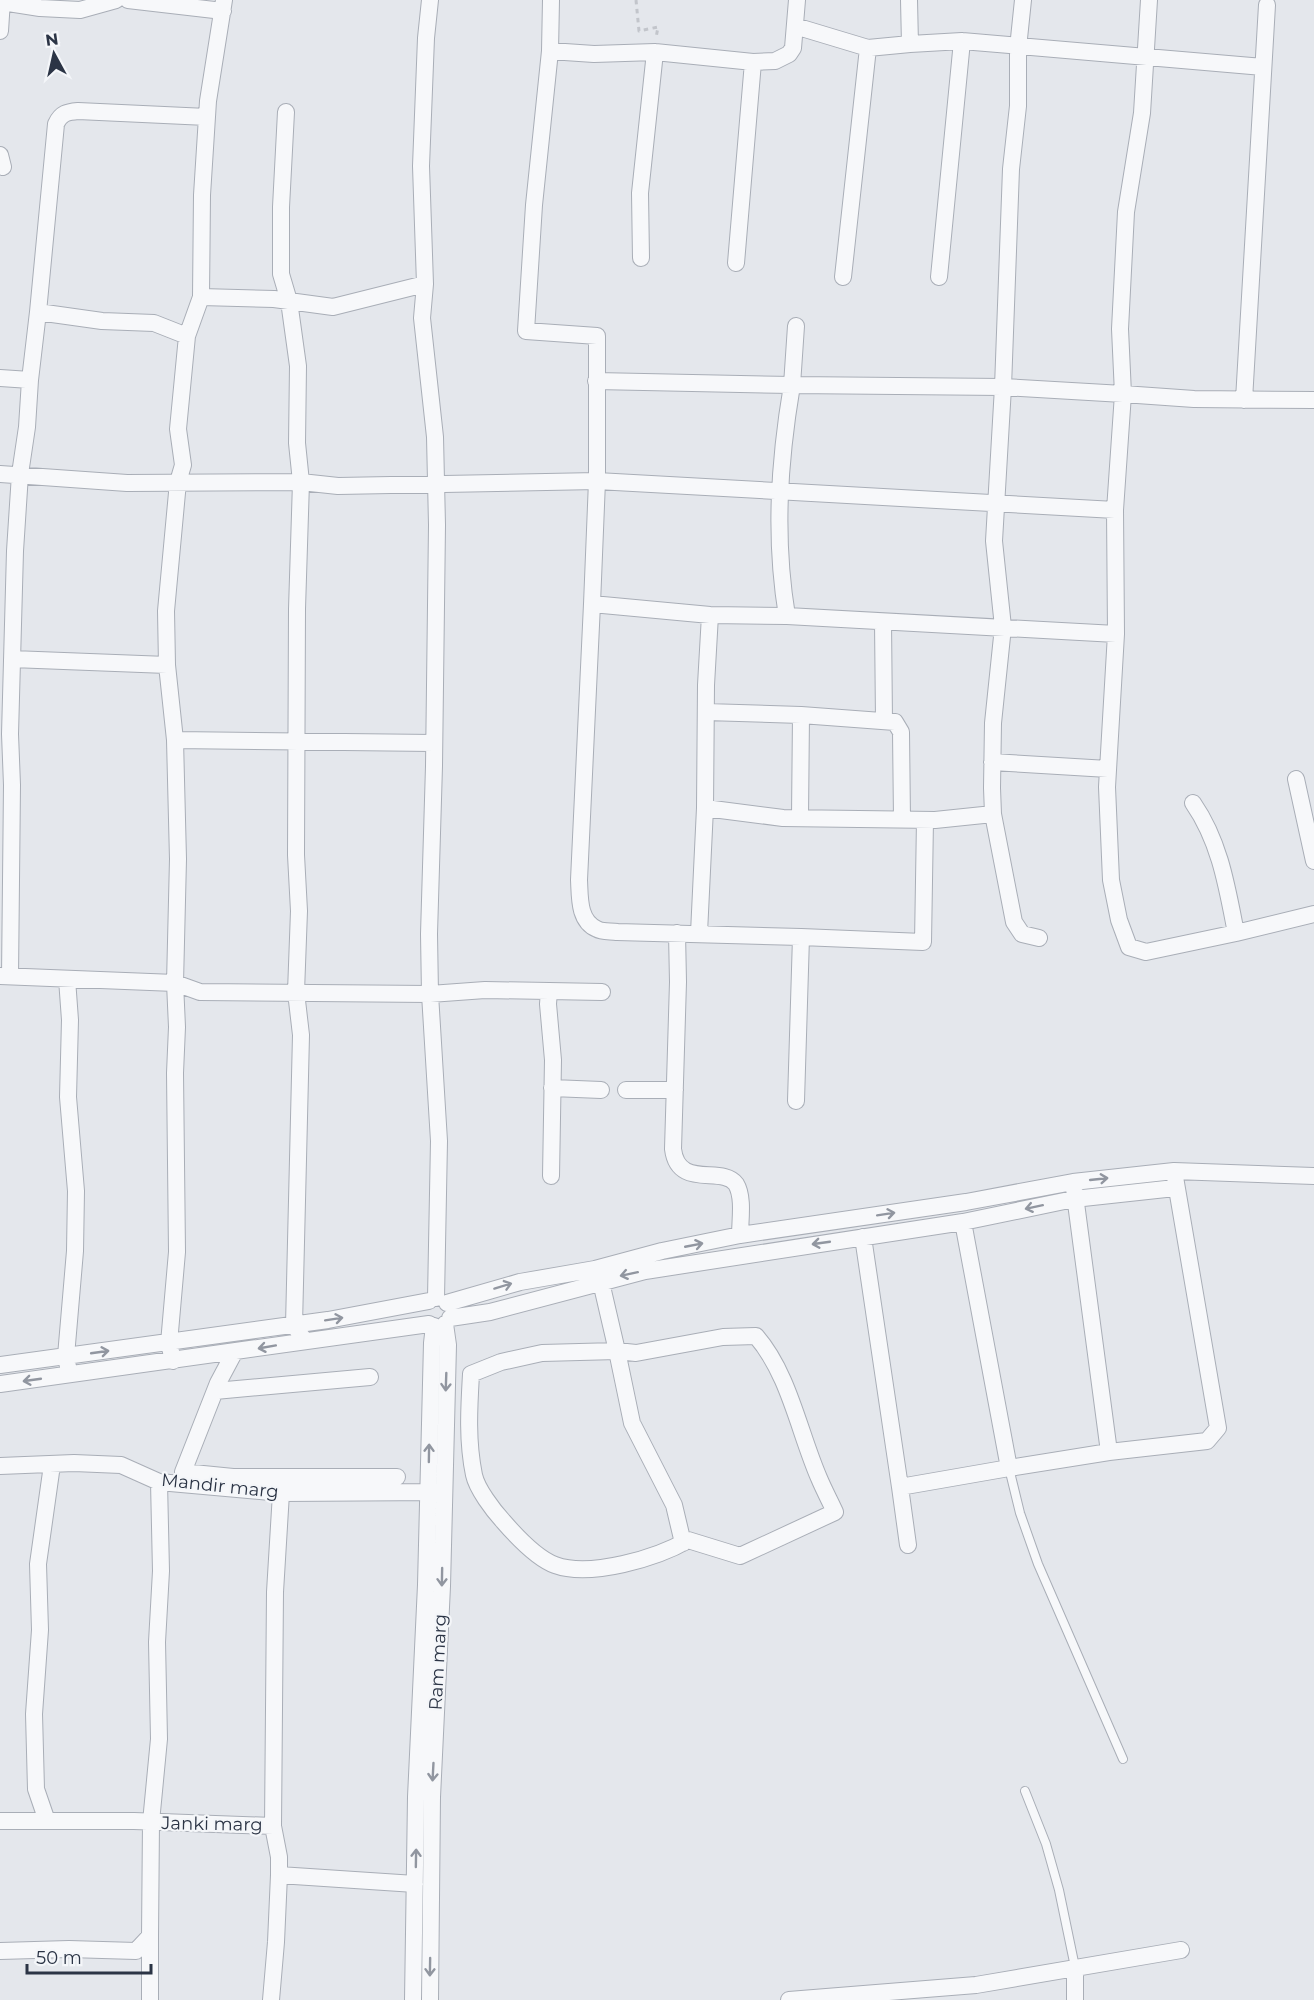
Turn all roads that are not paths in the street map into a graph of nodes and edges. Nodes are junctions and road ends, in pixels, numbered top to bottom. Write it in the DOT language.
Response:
graph roads {
  1 [pos="116,0"];
  2 [pos="128,0"];
  3 [pos="430,0"];
  4 [pos="552,0"];
  5 [pos="797,0"];
  6 [pos="909,0"];
  7 [pos="1023,0"];
  8 [pos="1149,0"];
  9 [pos="2,1"];
  10 [pos="1267,5"];
  11 [pos="223,6"];
  12 [pos="795,26"];
  13 [pos="0,31"];
  14 [pos="962,42"];
  15 [pos="910,44"];
  16 [pos="868,48"];
  17 [pos="1018,48"];
  18 [pos="550,51"];
  19 [pos="655,52"];
  20 [pos="1145,57"];
  21 [pos="753,62"];
  22 [pos="1263,67"];
  23 [pos="286,112"];
  24 [pos="207,117"];
  25 [pos="641,258"];
  26 [pos="736,264"];
  27 [pos="843,277"];
  28 [pos="939,277"];
  29 [pos="425,284"];
  30 [pos="201,297"];
  31 [pos="289,301"];
  32 [pos="38,312"];
  33 [pos="796,326"];
  34 [pos="187,336"];
  35 [pos="0,378"];
  36 [pos="30,380"];
  37 [pos="597,381"];
  38 [pos="792,385"];
  39 [pos="1003,387"];
  40 [pos="1123,394"];
  41 [pos="1244,400"];
  42 [pos="1314,400"];
  43 [pos="0,474"];
  44 [pos="20,474"];
  45 [pos="597,481"];
  46 [pos="178,482"];
  47 [pos="301,482"];
  48 [pos="437,483"];
  49 [pos="780,490"];
  50 [pos="995,503"];
  51 [pos="1115,510"];
  52 [pos="592,604"];
  53 [pos="710,615"];
  54 [pos="787,616"];
  55 [pos="883,622"];
  56 [pos="1003,627"];
  57 [pos="1116,634"];
  58 [pos="12,659"];
  59 [pos="167,665"];
  60 [pos="706,712"];
  61 [pos="801,715"];
  62 [pos="884,721"];
  63 [pos="175,740"];
  64 [pos="297,741"];
  65 [pos="434,743"];
  66 [pos="992,762"];
  67 [pos="1108,769"];
  68 [pos="1296,778"];
  69 [pos="1193,802"];
  70 [pos="705,808"];
  71 [pos="993,814"];
  72 [pos="800,818"];
  73 [pos="902,819"];
  74 [pos="925,820"];
  75 [pos="1314,861"];
  76 [pos="1314,914"];
  77 [pos="677,933"];
  78 [pos="699,933"];
  79 [pos="1236,933"];
  80 [pos="801,937"];
  81 [pos="1039,938"];
  82 [pos="5,976"];
  83 [pos="67,979"];
  84 [pos="175,983"];
  85 [pos="549,991"];
  86 [pos="296,992"];
  87 [pos="602,992"];
  88 [pos="430,994"];
  89 [pos="552,1088"];
  90 [pos="601,1090"];
  91 [pos="626,1090"];
  92 [pos="675,1090"];
  93 [pos="796,1101"];
  94 [pos="551,1176"];
  95 [pos="1314,1176"];
  96 [pos="1175,1179"];
  97 [pos="1073,1182"];
  98 [pos="1074,1199"];
  99 [pos="963,1222"];
  100 [pos="740,1235"];
  101 [pos="863,1237"];
  102 [pos="601,1282"];
  103 [pos="439,1314"];
  104 [pos="294,1325"];
  105 [pos="304,1340"];
  106 [pos="169,1343"];
  107 [pos="617,1351"];
  108 [pos="234,1353"];
  109 [pos="66,1356"];
  110 [pos="173,1361"];
  111 [pos="0,1365"];
  112 [pos="69,1375"];
  113 [pos="370,1377"];
  114 [pos="0,1384"];
  115 [pos="215,1391"];
  116 [pos="1109,1452"];
  117 [pos="52,1465"];
  118 [pos="0,1466"];
  119 [pos="1009,1468"];
  120 [pos="397,1477"];
  121 [pos="159,1482"];
  122 [pos="900,1487"];
  123 [pos="435,1492"];
  124 [pos="281,1493"];
  125 [pos="683,1543"];
  126 [pos="908,1545"];
  127 [pos="1123,1760"];
  128 [pos="1025,1791"];
  129 [pos="0,1821"];
  130 [pos="47,1821"];
  131 [pos="151,1822"];
  132 [pos="273,1826"];
  133 [pos="279,1875"];
  134 [pos="415,1884"];
  135 [pos="150,1936"];
  136 [pos="1181,1950"];
  137 [pos="0,1951"];
  138 [pos="1075,1967"];
  139 [pos="150,2000"];
  140 [pos="271,2000"];
  141 [pos="413,2000"];
  142 [pos="430,2000"];
  143 [pos="789,2000"];
  144 [pos="1075,2000"];
  1 -- 9 [label="street"];
  2 -- 11 [label="street"];
  3 -- 29 [label="street, Ram marg"];
  4 -- 18 [label="street"];
  5 -- 12 [label="street"];
  6 -- 15 [label="street"];
  7 -- 17 [label="street"];
  8 -- 20 [label="street"];
  9 -- 13 [label="street"];
  10 -- 22 [label="street"];
  11 -- 24 [label="street"];
  12 -- 16 [label="street"];
  12 -- 21 [label="street"];
  14 -- 15 [label="street"];
  14 -- 17 [label="street"];
  14 -- 28 [label="street"];
  15 -- 16 [label="street"];
  16 -- 27 [label="street"];
  17 -- 20 [label="street"];
  17 -- 39 [label="street"];
  18 -- 19 [label="street"];
  18 -- 37 [label="street"];
  19 -- 21 [label="street"];
  19 -- 25 [label="street"];
  20 -- 22 [label="street"];
  20 -- 40 [label="street"];
  21 -- 26 [label="street"];
  22 -- 41 [label="street"];
  23 -- 31 [label="street"];
  24 -- 30 [label="street"];
  24 -- 32 [label="street"];
  29 -- 31 [label="street"];
  29 -- 48 [label="street, Ram marg"];
  30 -- 31 [label="street"];
  30 -- 34 [label="street"];
  31 -- 47 [label="street"];
  32 -- 34 [label="street"];
  32 -- 36 [label="street"];
  33 -- 38 [label="street"];
  34 -- 46 [label="street"];
  35 -- 36 [label="street"];
  36 -- 44 [label="street"];
  37 -- 38 [label="street"];
  37 -- 45 [label="street"];
  38 -- 39 [label="street"];
  38 -- 49 [label="street"];
  39 -- 40 [label="street"];
  39 -- 50 [label="street"];
  40 -- 41 [label="street"];
  40 -- 51 [label="street"];
  41 -- 42 [label="street"];
  43 -- 44 [label="street"];
  44 -- 46 [label="street"];
  44 -- 58 [label="street"];
  45 -- 48 [label="street"];
  45 -- 49 [label="street"];
  45 -- 52 [label="street"];
  46 -- 47 [label="street"];
  46 -- 59 [label="street"];
  47 -- 48 [label="street"];
  47 -- 64 [label="street"];
  48 -- 65 [label="street, Ram marg"];
  49 -- 50 [label="street"];
  49 -- 54 [label="street"];
  50 -- 51 [label="street"];
  50 -- 56 [label="street"];
  51 -- 57 [label="street"];
  52 -- 53 [label="street"];
  52 -- 77 [label="street"];
  53 -- 54 [label="street"];
  53 -- 60 [label="street"];
  54 -- 55 [label="street"];
  55 -- 56 [label="street"];
  55 -- 62 [label="street"];
  56 -- 57 [label="street"];
  56 -- 66 [label="street"];
  57 -- 67 [label="street"];
  58 -- 59 [label="street"];
  58 -- 82 [label="street"];
  59 -- 63 [label="street"];
  60 -- 61 [label="street"];
  60 -- 70 [label="street"];
  61 -- 62 [label="street"];
  61 -- 72 [label="street"];
  62 -- 73 [label="street"];
  63 -- 64 [label="street"];
  63 -- 84 [label="street"];
  64 -- 65 [label="street"];
  64 -- 86 [label="street"];
  65 -- 88 [label="street, Ram marg"];
  66 -- 67 [label="street"];
  66 -- 71 [label="street"];
  67 -- 79 [label="street"];
  68 -- 75 [label="street"];
  69 -- 79 [label="street"];
  70 -- 72 [label="street"];
  70 -- 78 [label="street"];
  71 -- 74 [label="street"];
  71 -- 81 [label="street"];
  72 -- 73 [label="street"];
  73 -- 74 [label="street"];
  74 -- 80 [label="street"];
  76 -- 79 [label="street"];
  77 -- 78 [label="street"];
  77 -- 92 [label="street"];
  78 -- 80 [label="street"];
  80 -- 93 [label="street"];
  82 -- 83 [label="street"];
  83 -- 84 [label="street"];
  83 -- 109 [label="street"];
  84 -- 86 [label="street"];
  84 -- 106 [label="street"];
  85 -- 87 [label="street"];
  85 -- 88 [label="street"];
  85 -- 89 [label="street"];
  86 -- 88 [label="street"];
  86 -- 104 [label="street"];
  88 -- 103 [label="street, Ram marg"];
  89 -- 90 [label="street"];
  89 -- 94 [label="street"];
  91 -- 92 [label="street"];
  92 -- 100 [label="street"];
  95 -- 96 [label="street"];
  97 -- 96 [label="street, one-way"];
  96 -- 98 [label="street"];
  96 -- 116 [label="street"];
  97 -- 98 [label="street"];
  100 -- 97 [label="street, one-way"];
  98 -- 99 [label="street, one-way"];
  98 -- 116 [label="street"];
  99 -- 101 [label="street"];
  99 -- 119 [label="street"];
  103 -- 100 [label="street, one-way"];
  101 -- 102 [label="street, one-way"];
  101 -- 122 [label="street"];
  102 -- 103 [label="street"];
  102 -- 107 [label="street"];
  104 -- 103 [label="street, one-way"];
  103 -- 105 [label="street"];
  103 -- 123 [label="street, Ram marg"];
  104 -- 105 [label="street"];
  104 -- 106 [label="street"];
  105 -- 108 [label="street, one-way"];
  109 -- 106 [label="street, one-way"];
  106 -- 110 [label="street"];
  107 -- 125 [label="street"];
  107 -- 125 [label="street"];
  107 -- 125 [label="street"];
  108 -- 110 [label="street"];
  108 -- 115 [label="street"];
  109 -- 111 [label="street"];
  109 -- 112 [label="street"];
  110 -- 112 [label="street"];
  112 -- 114 [label="street, one-way"];
  113 -- 115 [label="street"];
  115 -- 120 [label="street"];
  116 -- 119 [label="street"];
  117 -- 118 [label="street, Mandir marg"];
  117 -- 121 [label="street, Mandir marg"];
  117 -- 130 [label="street"];
  119 -- 122 [label="street"];
  119 -- 127 [label="lane"];
  121 -- 124 [label="street, Mandir marg"];
  121 -- 131 [label="street"];
  122 -- 126 [label="street"];
  123 -- 124 [label="street, Mandir marg"];
  134 -- 123 [label="street, one-way"];
  123 -- 142 [label="street, Ram marg, one-way"];
  124 -- 132 [label="street"];
  128 -- 138 [label="lane"];
  129 -- 130 [label="street, Janki marg"];
  130 -- 131 [label="street, Janki marg"];
  131 -- 132 [label="street, Janki marg"];
  131 -- 135 [label="street"];
  132 -- 133 [label="street, Janki marg"];
  133 -- 134 [label="street"];
  133 -- 140 [label="street, Janki marg"];
  134 -- 141 [label="street"];
  135 -- 137 [label="street"];
  135 -- 139 [label="street"];
  136 -- 138 [label="street"];
  138 -- 143 [label="street"];
  138 -- 144 [label="street"];
}
